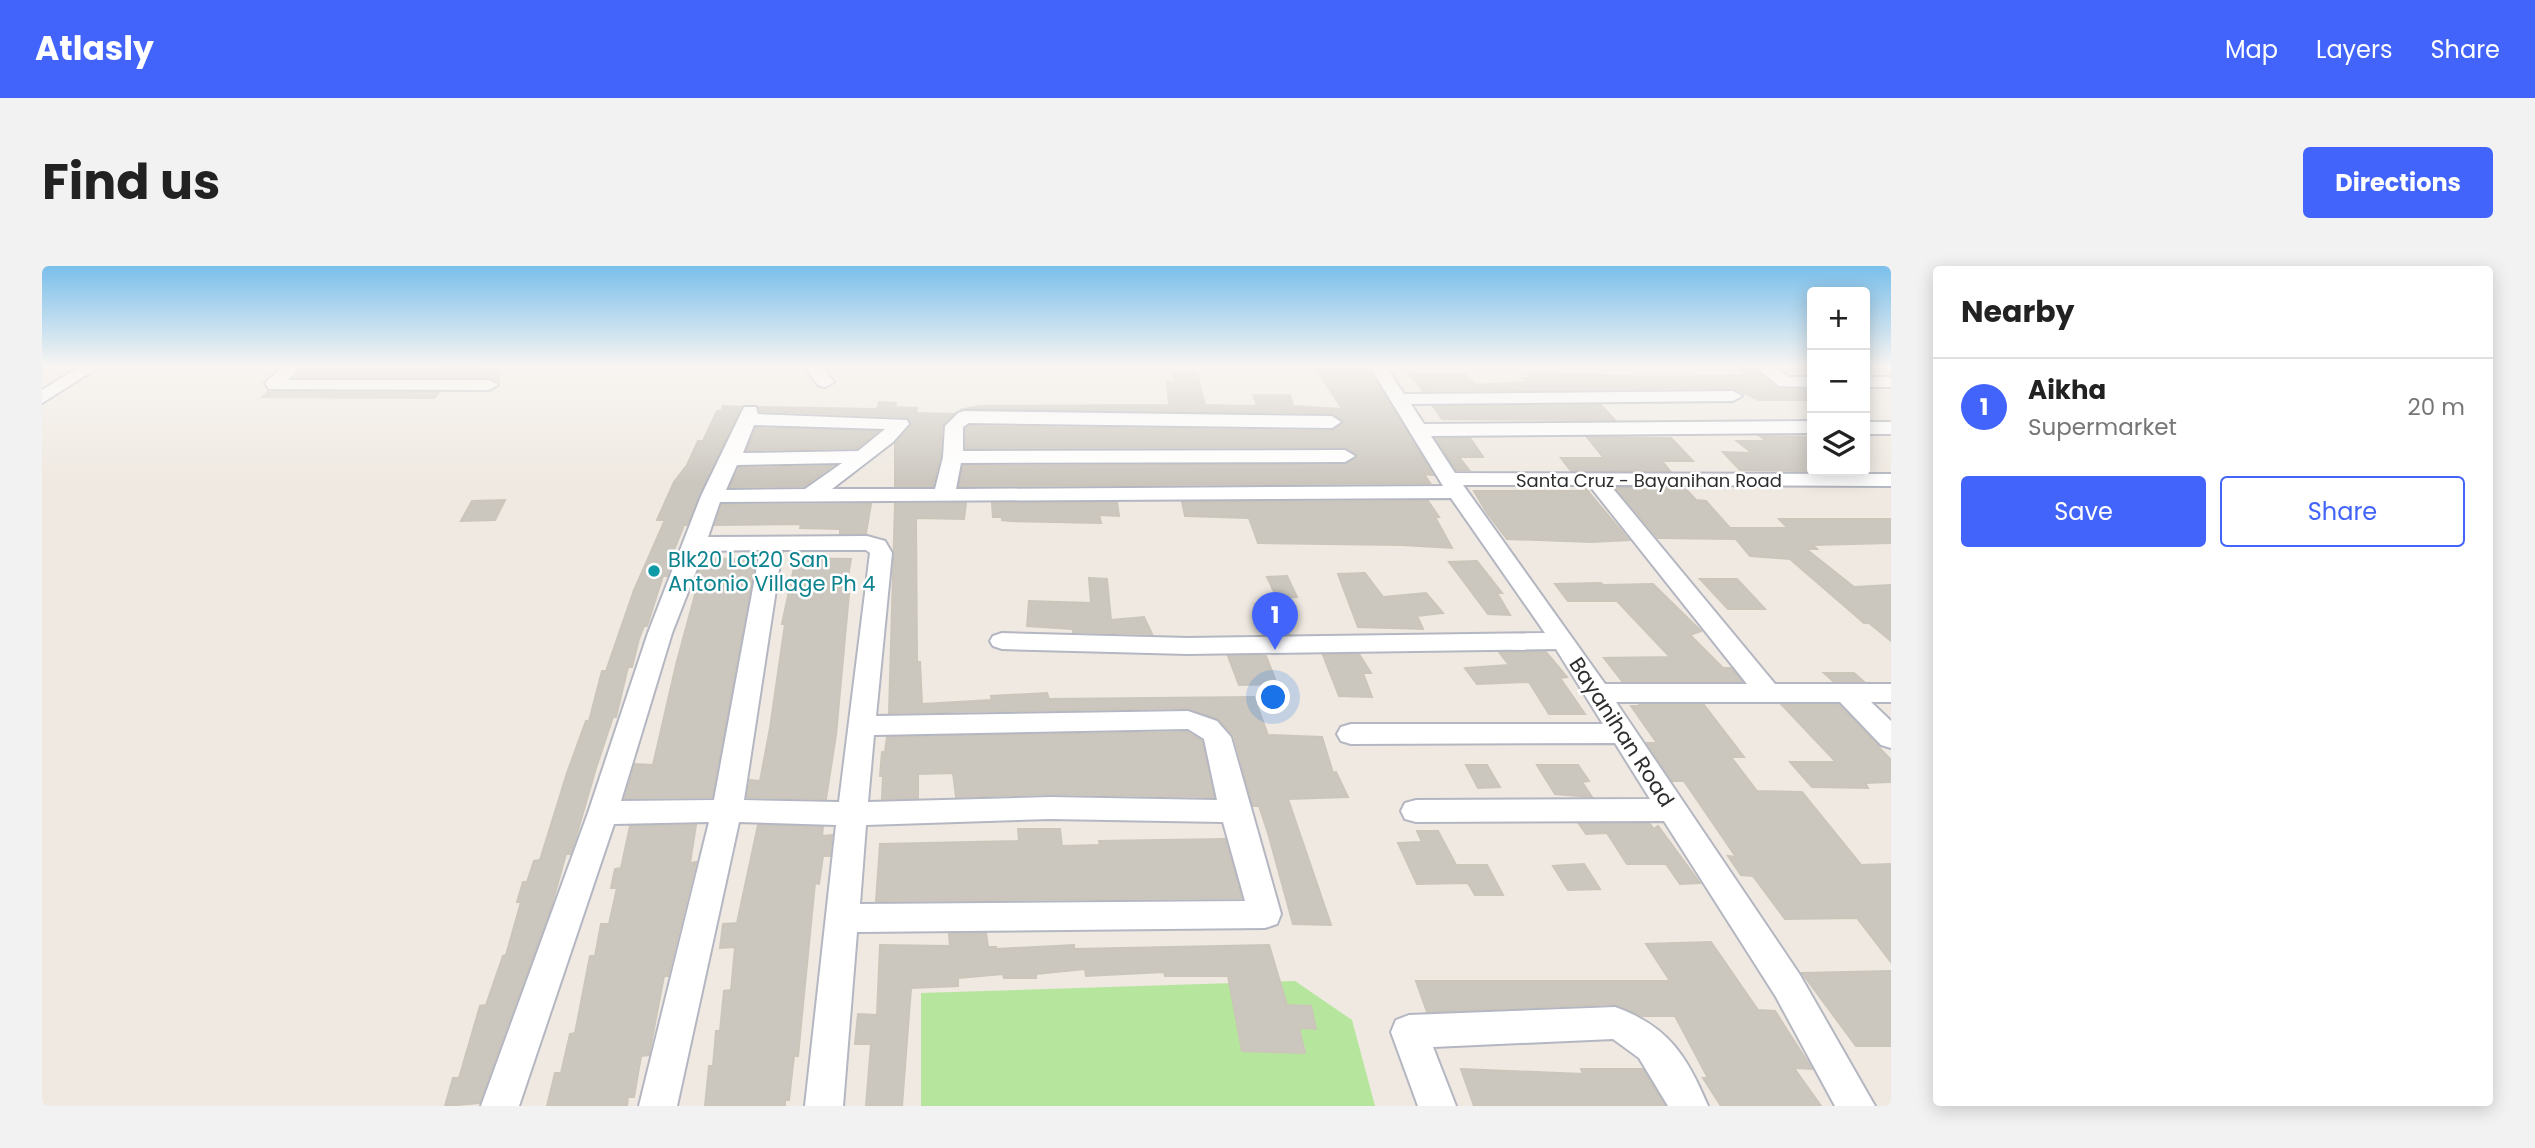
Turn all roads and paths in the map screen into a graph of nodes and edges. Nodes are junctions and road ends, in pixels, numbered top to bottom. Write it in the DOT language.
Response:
graph roads {
  1 [pos="1401,404"];
  2 [pos="1807,427"];
  3 [pos="1870,428"];
  4 [pos="1891,428"];
  5 [pos="1418,430"];
  6 [pos="1345,456"];
  7 [pos="859,457"];
  8 [pos="953,457"];
  9 [pos="731,459"];
  10 [pos="1595,480"];
  11 [pos="1890,481"];
  12 [pos="1453,486"];
  13 [pos="1359,492"];
  14 [pos="944,494"];
  15 [pos="711,496"];
  16 [pos="807,497"];
  17 [pos="695,544"];
  18 [pos="772,544"];
  19 [pos="1002,640"];
  20 [pos="1563,641"];
  21 [pos="1595,693"];
  22 [pos="1891,693"];
  23 [pos="1769,694"];
  24 [pos="1848,694"];
  25 [pos="860,726"];
  26 [pos="1622,733"];
  27 [pos="1351,734"];
  28 [pos="1891,738"];
  29 [pos="1672,810"];
  30 [pos="726,811"];
  31 [pos="1235,811"];
  32 [pos="1416,811"];
  33 [pos="603,813"];
  34 [pos="854,814"];
  35 [pos="842,918"];
  36 [pos="500,1106"];
  37 [pos="659,1106"];
  38 [pos="824,1106"];
  39 [pos="1437,1106"];
  40 [pos="1689,1106"];
  41 [pos="1856,1106"];
  1 -- 5 [label="street, Bayanihan Road"];
  2 -- 5 [label="street"];
  3 -- 4 [label="street"];
  5 -- 12 [label="street, Bayanihan Road"];
  6 -- 8 [label="street"];
  6 -- 8 [label="street"];
  6 -- 13 [label="street"];
  7 -- 9 [label="street"];
  7 -- 9 [label="street"];
  7 -- 16 [label="street"];
  8 -- 14 [label="street"];
  9 -- 15 [label="street"];
  10 -- 11 [label="street, Santa Cruz - Bayanihan Road"];
  10 -- 12 [label="street, Santa Cruz - Bayanihan Road"];
  10 -- 23 [label="street"];
  12 -- 13 [label="street"];
  12 -- 20 [label="street, Bayanihan Road"];
  13 -- 14 [label="street"];
  14 -- 16 [label="street"];
  15 -- 16 [label="street"];
  15 -- 17 [label="street"];
  17 -- 18 [label="street"];
  17 -- 33 [label="street"];
  18 -- 25 [label="street"];
  18 -- 30 [label="street"];
  19 -- 20 [label="street"];
  20 -- 21 [label="street, Bayanihan Road"];
  21 -- 23 [label="street"];
  21 -- 26 [label="street, Bayanihan Road"];
  22 -- 24 [label="street"];
  23 -- 24 [label="street"];
  24 -- 28 [label="street"];
  25 -- 31 [label="street"];
  25 -- 34 [label="street"];
  26 -- 27 [label="street"];
  26 -- 29 [label="street, Bayanihan Road"];
  29 -- 32 [label="street"];
  29 -- 41 [label="street, Bayanihan Road"];
  30 -- 33 [label="street"];
  30 -- 34 [label="street"];
  30 -- 37 [label="street"];
  31 -- 34 [label="street"];
  31 -- 35 [label="street"];
  33 -- 36 [label="street"];
  34 -- 35 [label="street"];
  35 -- 38 [label="street"];
  39 -- 40 [label="street"];
}
